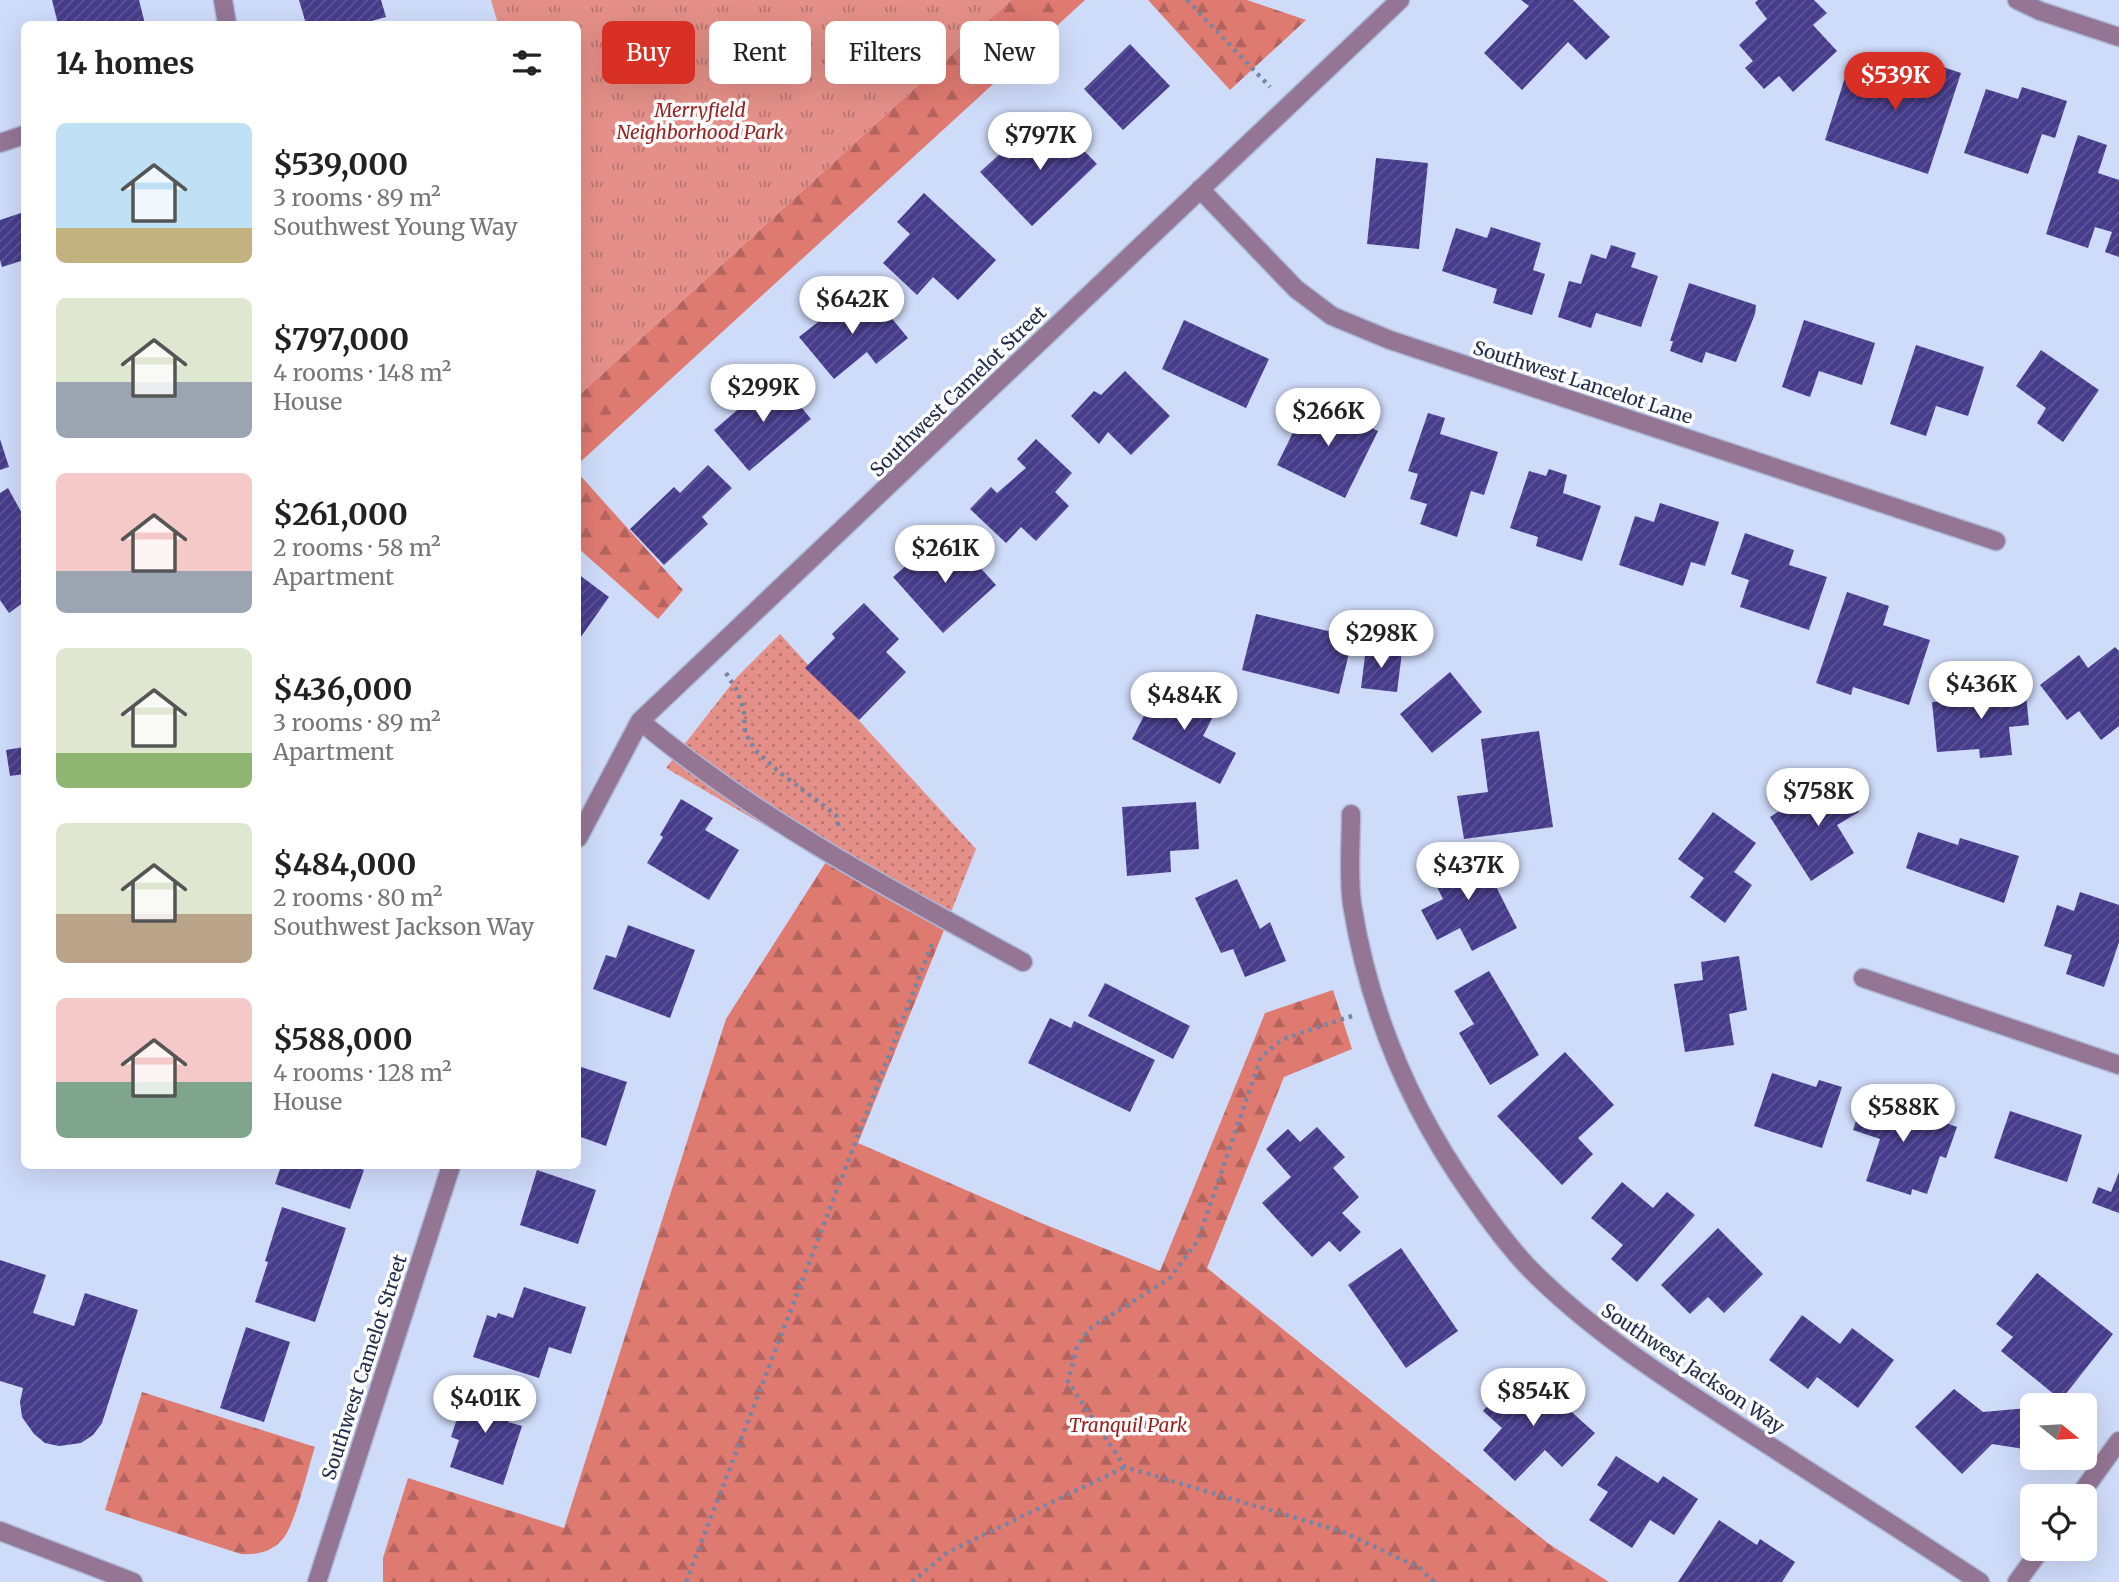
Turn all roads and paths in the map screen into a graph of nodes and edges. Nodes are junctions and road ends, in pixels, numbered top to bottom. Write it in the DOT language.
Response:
graph roads {
  1 [pos="223,0"];
  2 [pos="1186,0"];
  3 [pos="1401,0"];
  4 [pos="2017,0"];
  5 [pos="226,21"];
  6 [pos="2119,37"];
  7 [pos="1287,105"];
  8 [pos="21,136"];
  9 [pos="0,142"];
  10 [pos="1200,189"];
  11 [pos="1996,541"];
  12 [pos="713,653"];
  13 [pos="640,722"];
  14 [pos="1351,814"];
  15 [pos="581,832"];
  16 [pos="837,857"];
  17 [pos="942,918"];
  18 [pos="1023,962"];
  19 [pos="1863,978"];
  20 [pos="1376,1009"];
  21 [pos="2119,1065"];
  22 [pos="450,1169"];
  23 [pos="2116,1450"];
  24 [pos="1125,1466"];
  25 [pos="2089,1484"];
  26 [pos="0,1531"];
  27 [pos="2032,1561"];
  28 [pos="133,1582"];
  29 [pos="317,1582"];
  30 [pos="685,1582"];
  31 [pos="912,1582"];
  32 [pos="1434,1582"];
  33 [pos="1980,1582"];
  34 [pos="2017,1582"];
  1 -- 5 [label="street"];
  2 -- 7 [label="path"];
  3 -- 7 [label="street, Southwest Camelot Street"];
  4 -- 6 [label="street"];
  7 -- 10 [label="street, Southwest Camelot Street"];
  8 -- 9 [label="street"];
  10 -- 11 [label="street, Southwest Lancelot Lane"];
  10 -- 12 [label="street, Southwest Camelot Street"];
  12 -- 13 [label="street, Southwest Camelot Street"];
  12 -- 16 [label="path"];
  13 -- 15 [label="street, Southwest Camelot Street"];
  13 -- 16 [label="street"];
  14 -- 20 [label="street, Southwest Jackson Way"];
  16 -- 17 [label="street"];
  17 -- 18 [label="street"];
  17 -- 30 [label="path"];
  19 -- 21 [label="street"];
  20 -- 24 [label="path"];
  20 -- 33 [label="street, Southwest Jackson Way"];
  22 -- 29 [label="street, Southwest Camelot Street"];
  23 -- 25 [label="street"];
  24 -- 31 [label="path"];
  24 -- 32 [label="path"];
  26 -- 28 [label="street"];
  27 -- 34 [label="street"];
}
